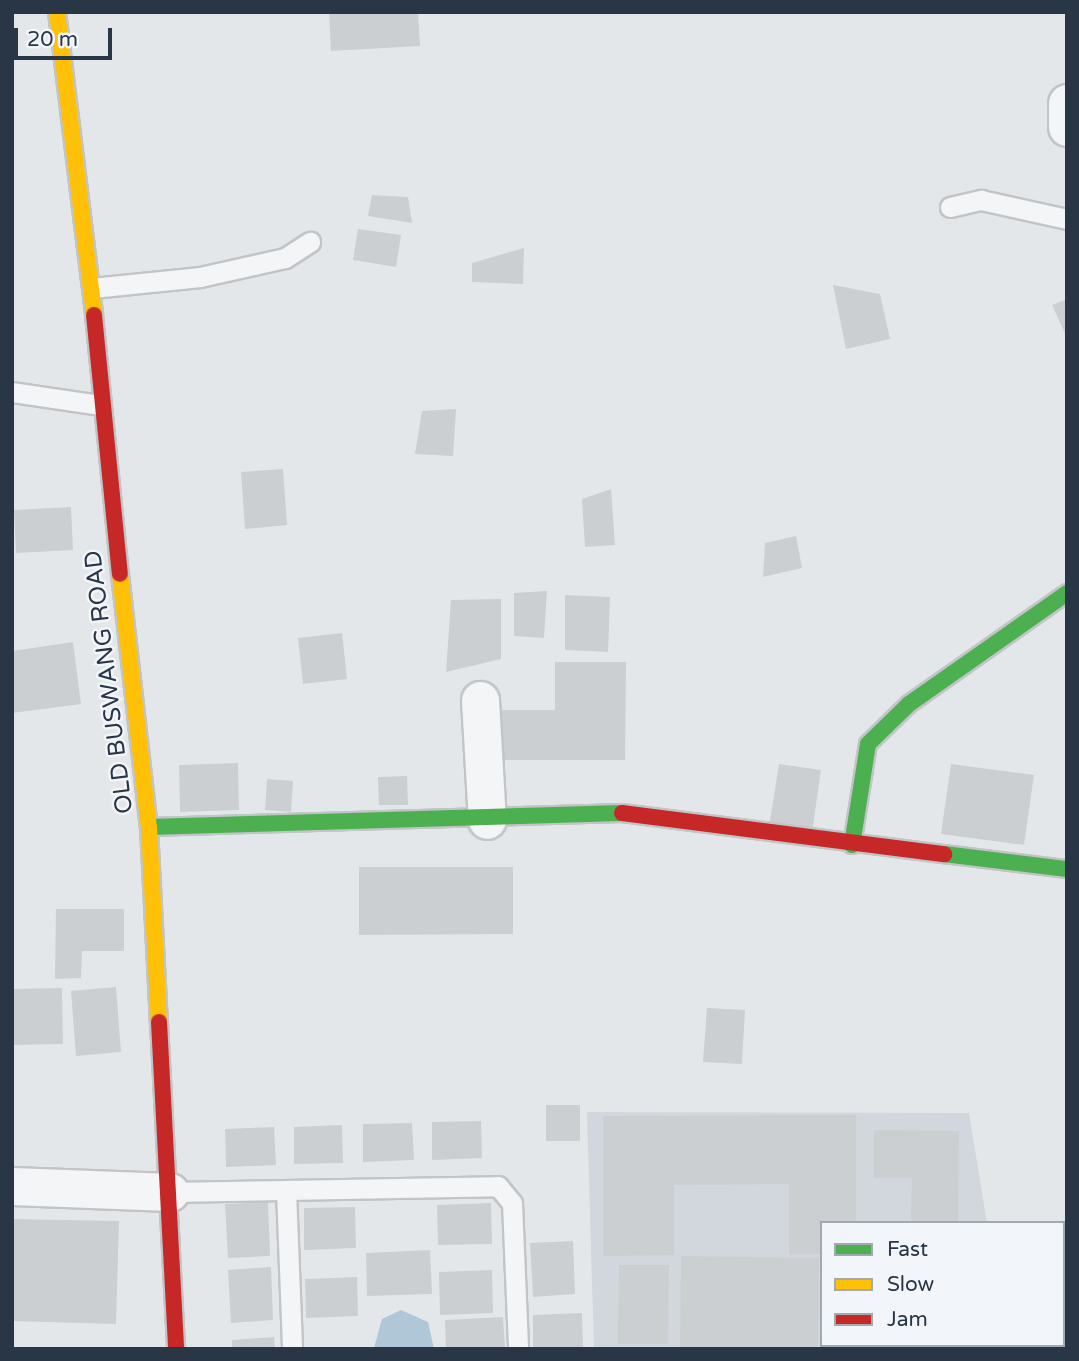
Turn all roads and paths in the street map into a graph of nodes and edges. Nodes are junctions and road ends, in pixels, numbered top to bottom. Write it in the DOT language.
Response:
graph roads {
  1 [pos="57,12"];
  2 [pos="1067,103"];
  3 [pos="1067,127"];
  4 [pos="950,207"];
  5 [pos="1067,219"];
  6 [pos="310,242"];
  7 [pos="92,288"];
  8 [pos="12,392"];
  9 [pos="100,405"];
  10 [pos="1067,593"];
  11 [pos="480,700"];
  12 [pos="487,820"];
  13 [pos="149,827"];
  14 [pos="852,845"];
  15 [pos="1067,869"];
  16 [pos="12,1186"];
  17 [pos="286,1190"];
  18 [pos="170,1192"];
  19 [pos="176,1349"];
  20 [pos="292,1349"];
  21 [pos="518,1349"];
  1 -- 7 [label="street, OLD BUSWANG ROAD"];
  2 -- 3 [label="street"];
  4 -- 5 [label="lane"];
  6 -- 7 [label="lane"];
  7 -- 9 [label="street, OLD BUSWANG ROAD"];
  8 -- 9 [label="lane"];
  9 -- 13 [label="street, OLD BUSWANG ROAD"];
  10 -- 14 [label="street"];
  11 -- 12 [label="street"];
  12 -- 13 [label="street"];
  12 -- 14 [label="street"];
  13 -- 18 [label="street, OLD BUSWANG ROAD"];
  14 -- 15 [label="street"];
  16 -- 18 [label="street"];
  17 -- 18 [label="lane"];
  17 -- 20 [label="lane"];
  17 -- 21 [label="lane"];
  18 -- 19 [label="street, OLD BUSWANG ROAD"];
}
